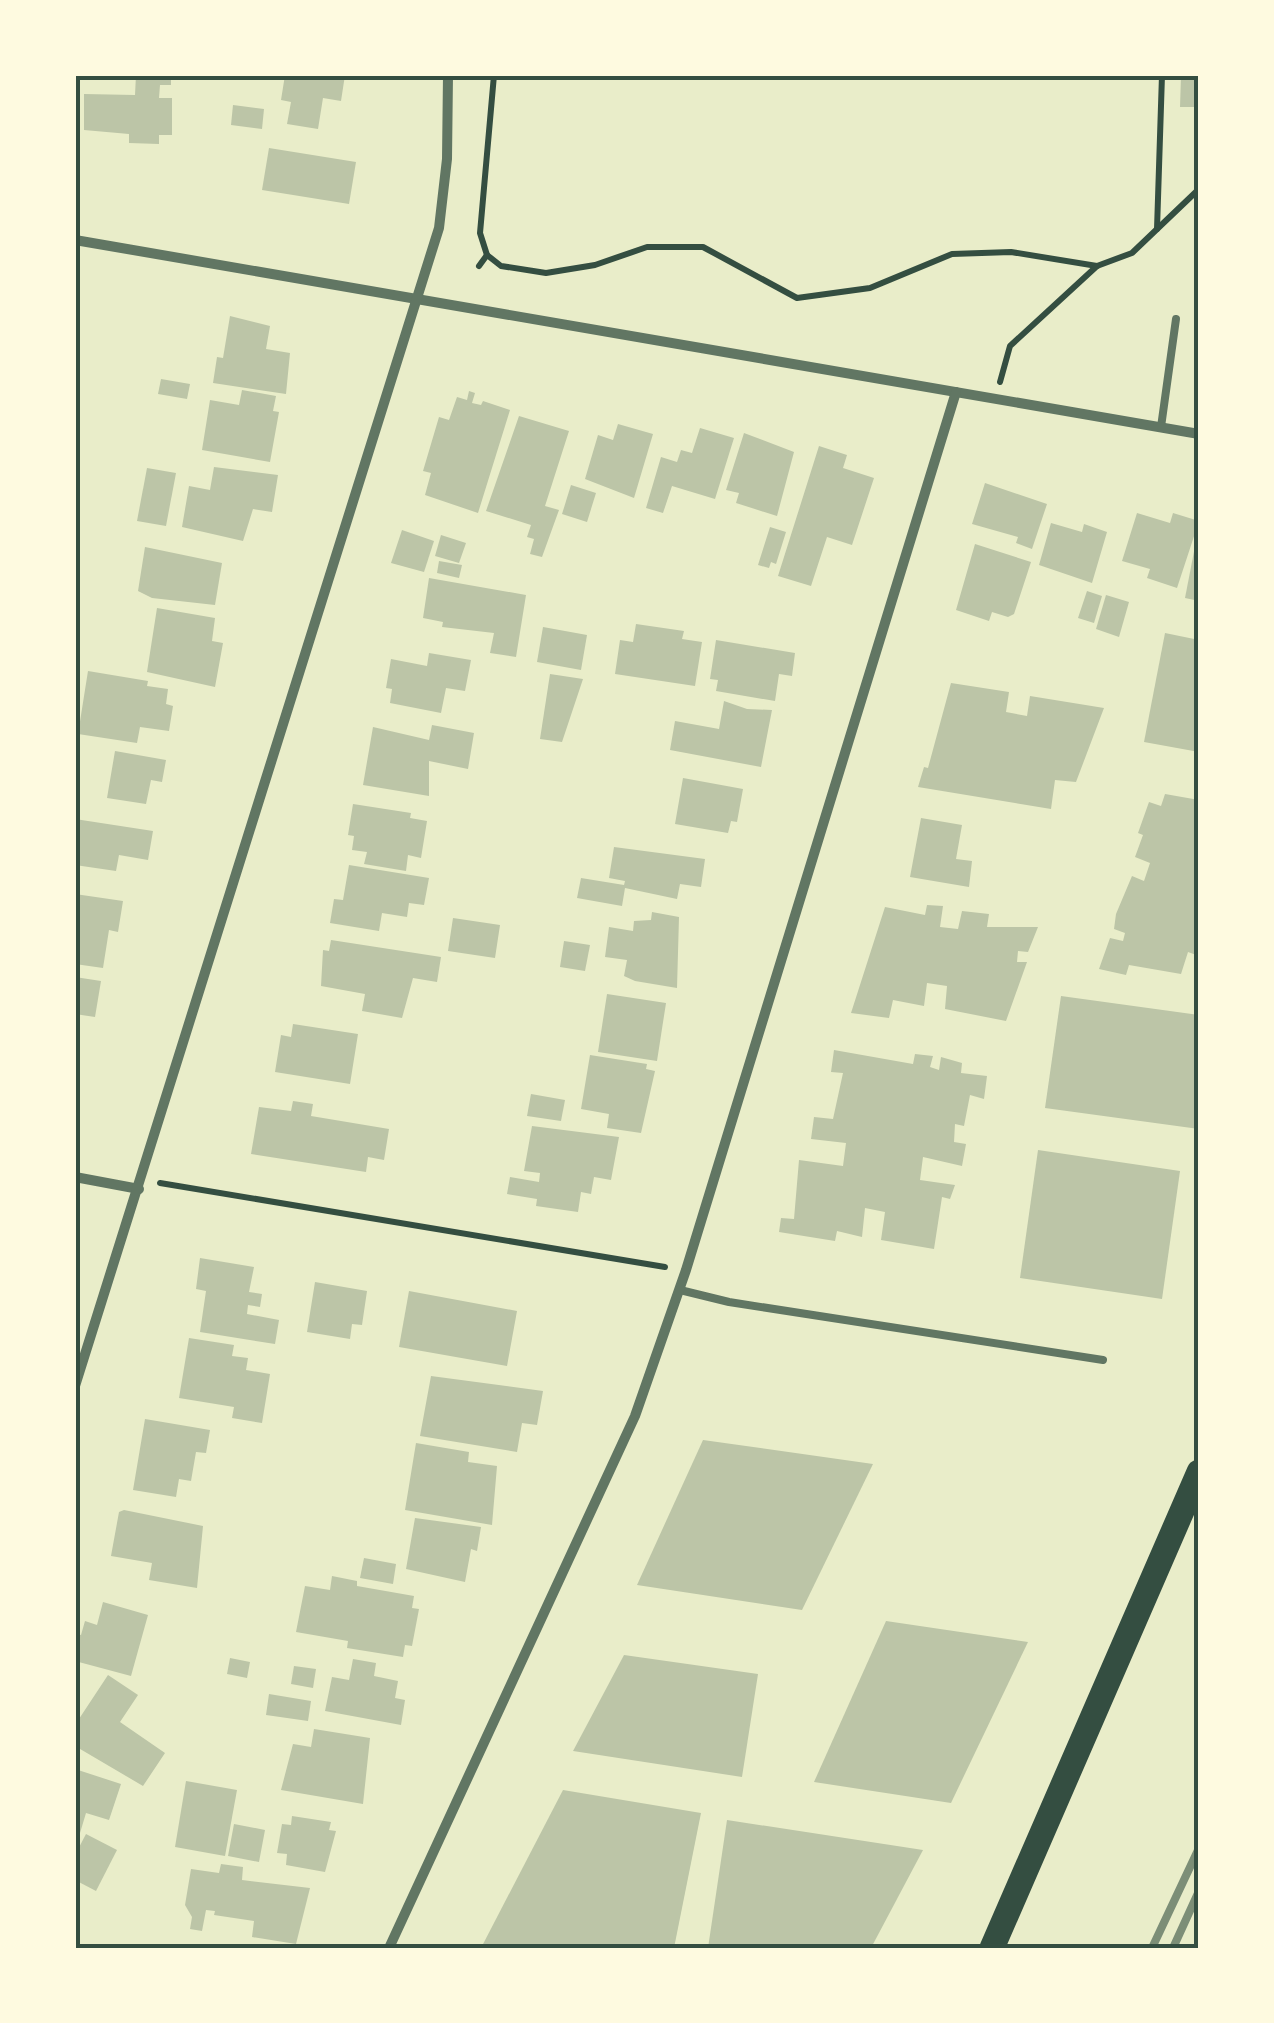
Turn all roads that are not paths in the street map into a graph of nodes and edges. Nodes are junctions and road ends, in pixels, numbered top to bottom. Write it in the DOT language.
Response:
graph roads {
  1 [pos="448,75"];
  2 [pos="75,240"];
  3 [pos="418,299"];
  4 [pos="1176,319"];
  5 [pos="956,392"];
  6 [pos="1161,428"];
  7 [pos="1199,434"];
  8 [pos="75,1177"];
  9 [pos="141,1185"];
  10 [pos="680,1290"];
  11 [pos="1102,1360"];
  12 [pos="75,1386"];
  13 [pos="1199,1472"];
  14 [pos="1012,1894"];
  15 [pos="389,1948"];
  16 [pos="979,1948"];
  17 [pos="992,1948"];
  1 -- 3 [label="street"];
  2 -- 3 [label="street"];
  3 -- 5 [label="street"];
  3 -- 9 [label="street"];
  4 -- 6 [label="lane"];
  5 -- 6 [label="street"];
  5 -- 10 [label="street"];
  6 -- 7 [label="street"];
  8 -- 9 [label="street"];
  9 -- 12 [label="street"];
  10 -- 11 [label="lane"];
  10 -- 15 [label="street"];
  13 -- 14 [label="main road"];
  14 -- 16 [label="main road"];
  14 -- 17 [label="main road"];
}
